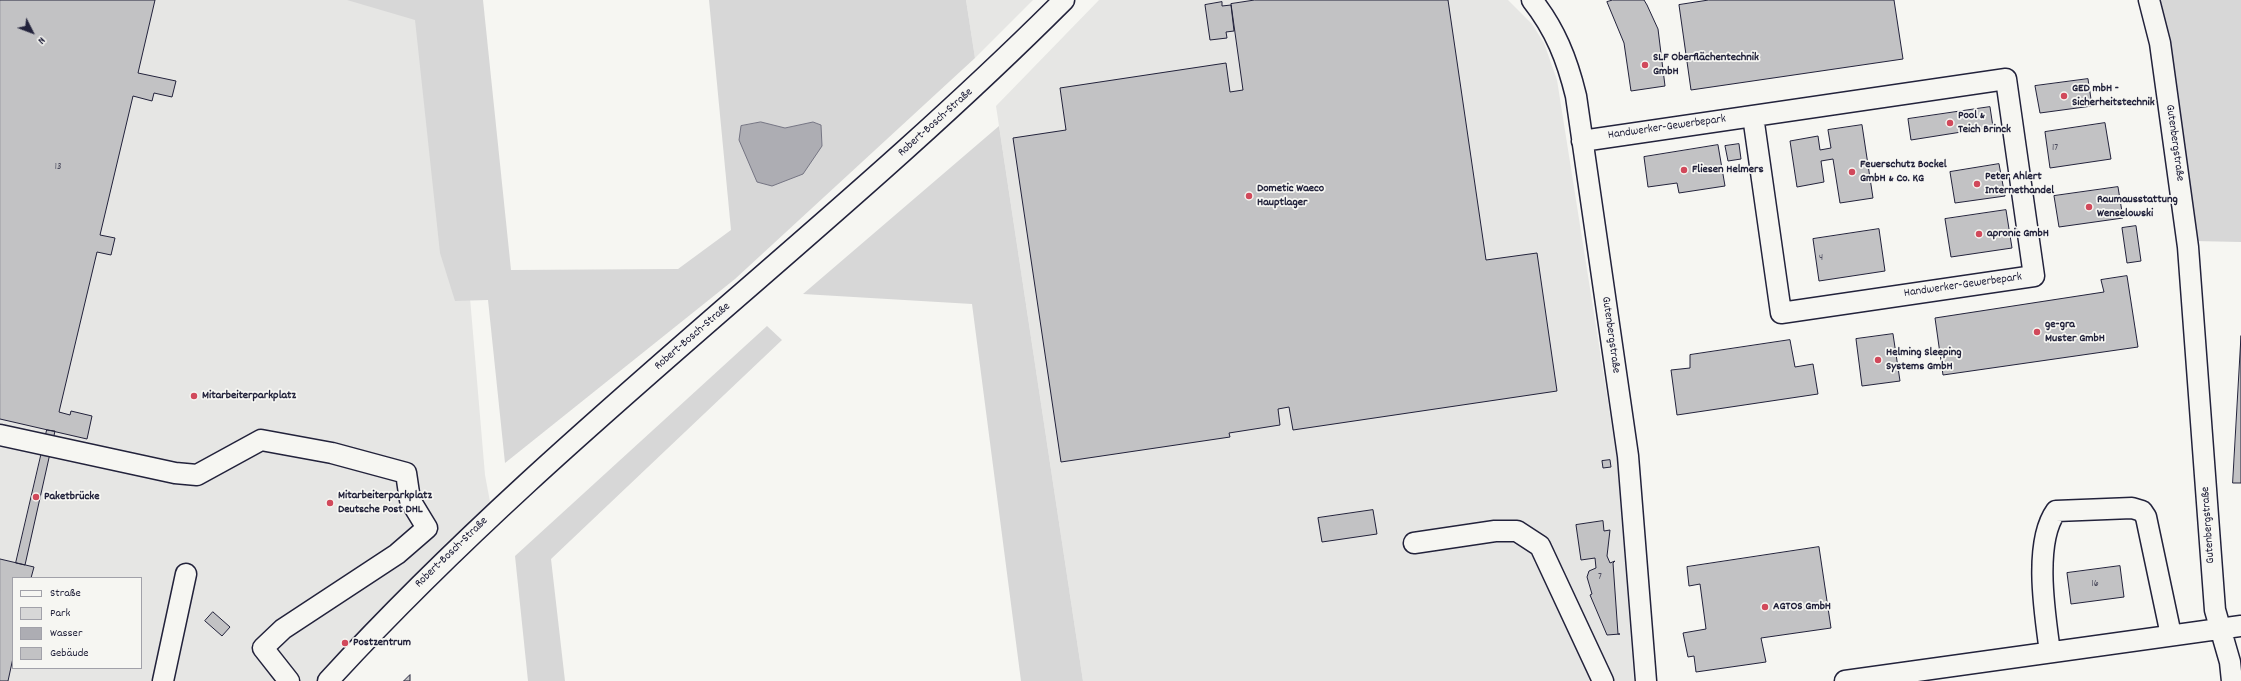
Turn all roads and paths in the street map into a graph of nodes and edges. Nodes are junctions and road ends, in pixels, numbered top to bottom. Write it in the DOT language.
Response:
graph roads {
  1 [pos="1064,0"];
  2 [pos="1532,0"];
  3 [pos="2140,0"];
  4 [pos="2149,0"];
  5 [pos="2160,43"];
  6 [pos="1753,116"];
  7 [pos="1582,141"];
  8 [pos="0,435"];
  9 [pos="1414,543"];
  10 [pos="186,574"];
  11 [pos="2241,626"];
  12 [pos="2221,629"];
  13 [pos="2171,635"];
  14 [pos="2050,652"];
  15 [pos="163,681"];
  16 [pos="289,681"];
  17 [pos="328,681"];
  18 [pos="1603,681"];
  19 [pos="1646,681"];
  20 [pos="1845,681"];
  21 [pos="2232,681"];
  1 -- 17 [label="street, Robert-Bosch-Straße"];
  2 -- 7 [label="street, Gutenbergstraße"];
  3 -- 5 [label="street, Gutenbergstraße"];
  4 -- 5 [label="street, Gutenbergstraße"];
  5 -- 12 [label="street, Gutenbergstraße"];
  6 -- 6 [label="street, Handwerker-Gewerbepark"];
  6 -- 7 [label="street, Handwerker-Gewerbepark"];
  7 -- 19 [label="street, Gutenbergstraße"];
  8 -- 16 [label="street"];
  9 -- 18 [label="street"];
  10 -- 15 [label="street"];
  11 -- 12 [label="street"];
  12 -- 13 [label="street"];
  12 -- 21 [label="street, Gutenbergstraße"];
  13 -- 14 [label="street"];
  13 -- 14 [label="street"];
  14 -- 20 [label="street"];
}
